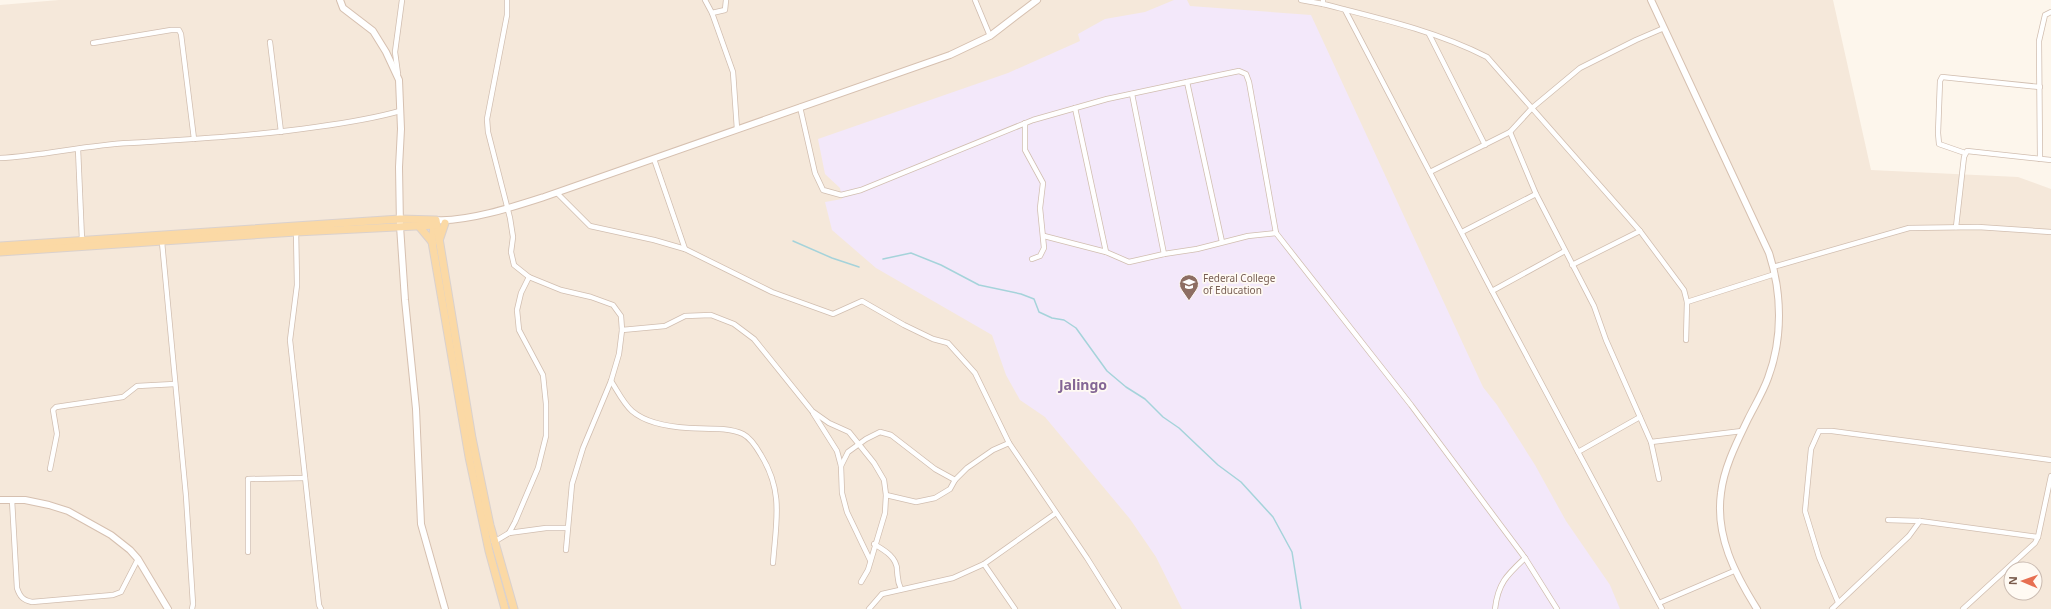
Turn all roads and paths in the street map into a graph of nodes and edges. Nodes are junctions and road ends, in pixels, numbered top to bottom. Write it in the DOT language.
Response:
graph roads {
  1 [pos="340,0"];
  2 [pos="402,0"];
  3 [pos="507,0"];
  4 [pos="705,0"];
  5 [pos="726,0"];
  6 [pos="975,0"];
  7 [pos="1037,0"];
  8 [pos="1301,0"];
  9 [pos="1651,0"];
  10 [pos="1323,2"];
  11 [pos="1345,10"];
  12 [pos="2051,12"];
  13 [pos="712,13"];
  14 [pos="1664,28"];
  15 [pos="1429,34"];
  16 [pos="990,36"];
  17 [pos="270,42"];
  18 [pos="93,43"];
  19 [pos="399,80"];
  20 [pos="1187,82"];
  21 [pos="2040,87"];
  22 [pos="1132,94"];
  23 [pos="800,107"];
  24 [pos="1075,108"];
  25 [pos="1532,108"];
  26 [pos="400,111"];
  27 [pos="1025,123"];
  28 [pos="737,129"];
  29 [pos="281,132"];
  30 [pos="1510,132"];
  31 [pos="194,139"];
  32 [pos="1485,144"];
  33 [pos="78,149"];
  34 [pos="1965,153"];
  35 [pos="0,158"];
  36 [pos="654,159"];
  37 [pos="2040,159"];
  38 [pos="2051,160"];
  39 [pos="1430,172"];
  40 [pos="556,193"];
  41 [pos="1536,194"];
  42 [pos="508,208"];
  43 [pos="435,222"];
  44 [pos="446,222"];
  45 [pos="400,223"];
  46 [pos="418,225"];
  47 [pos="1956,226"];
  48 [pos="296,229"];
  49 [pos="1640,231"];
  50 [pos="1462,232"];
  51 [pos="2051,232"];
  52 [pos="1276,233"];
  53 [pos="1044,236"];
  54 [pos="163,239"];
  55 [pos="82,240"];
  56 [pos="436,242"];
  57 [pos="1222,242"];
  58 [pos="0,246"];
  59 [pos="685,249"];
  60 [pos="0,252"];
  61 [pos="1106,252"];
  62 [pos="1565,252"];
  63 [pos="1164,254"];
  64 [pos="1032,259"];
  65 [pos="1572,265"];
  66 [pos="1773,267"];
  67 [pos="1775,274"];
  68 [pos="529,277"];
  69 [pos="1492,291"];
  70 [pos="1687,302"];
  71 [pos="622,330"];
  72 [pos="1686,340"];
  73 [pos="611,381"];
  74 [pos="175,384"];
  75 [pos="812,411"];
  76 [pos="1640,417"];
  77 [pos="1742,431"];
  78 [pos="1651,442"];
  79 [pos="1009,443"];
  80 [pos="858,444"];
  81 [pos="1578,452"];
  82 [pos="2051,460"];
  83 [pos="841,466"];
  84 [pos="50,469"];
  85 [pos="2051,476"];
  86 [pos="305,478"];
  87 [pos="1659,479"];
  88 [pos="955,480"];
  89 [pos="886,495"];
  90 [pos="0,500"];
  91 [pos="12,500"];
  92 [pos="1056,513"];
  93 [pos="1888,520"];
  94 [pos="1920,520"];
  95 [pos="567,528"];
  96 [pos="509,533"];
  97 [pos="2038,537"];
  98 [pos="494,542"];
  99 [pos="874,544"];
  100 [pos="566,550"];
  101 [pos="248,552"];
  102 [pos="1525,558"];
  103 [pos="138,559"];
  104 [pos="870,560"];
  105 [pos="773,563"];
  106 [pos="984,564"];
  107 [pos="1734,571"];
  108 [pos="861,582"];
  109 [pos="901,589"];
  110 [pos="1838,602"];
  111 [pos="1659,603"];
  112 [pos="168,609"];
  113 [pos="192,609"];
  114 [pos="321,609"];
  115 [pos="445,609"];
  116 [pos="505,609"];
  117 [pos="514,609"];
  118 [pos="869,609"];
  119 [pos="1015,609"];
  120 [pos="1119,609"];
  121 [pos="1495,609"];
  122 [pos="1557,609"];
  123 [pos="1662,609"];
  124 [pos="1757,609"];
  125 [pos="1832,609"];
  126 [pos="1964,609"];
  1 -- 19 [label="main road"];
  2 -- 19 [label="street"];
  3 -- 42 [label="street"];
  4 -- 13 [label="street"];
  5 -- 13 [label="street"];
  6 -- 16 [label="street"];
  7 -- 16 [label="main road"];
  8 -- 10 [label="street"];
  9 -- 14 [label="main road"];
  10 -- 11 [label="street"];
  11 -- 15 [label="street"];
  11 -- 39 [label="street"];
  12 -- 21 [label="street"];
  13 -- 28 [label="street"];
  14 -- 25 [label="street"];
  14 -- 66 [label="main road"];
  15 -- 25 [label="street"];
  15 -- 32 [label="street"];
  16 -- 23 [label="main road"];
  17 -- 29 [label="street"];
  18 -- 31 [label="street"];
  19 -- 26 [label="main road"];
  20 -- 22 [label="street"];
  20 -- 52 [label="street"];
  20 -- 57 [label="street"];
  21 -- 34 [label="street"];
  21 -- 37 [label="street"];
  22 -- 24 [label="street"];
  22 -- 63 [label="street"];
  23 -- 27 [label="street"];
  23 -- 28 [label="main road"];
  24 -- 27 [label="street"];
  24 -- 61 [label="street"];
  25 -- 30 [label="street"];
  25 -- 49 [label="street"];
  26 -- 29 [label="street"];
  26 -- 45 [label="main road"];
  27 -- 53 [label="street"];
  28 -- 36 [label="main road"];
  29 -- 31 [label="street"];
  30 -- 32 [label="street"];
  30 -- 41 [label="street"];
  31 -- 33 [label="street"];
  32 -- 39 [label="street"];
  33 -- 35 [label="street"];
  33 -- 55 [label="street"];
  34 -- 37 [label="street"];
  34 -- 47 [label="street"];
  36 -- 40 [label="main road"];
  36 -- 59 [label="street"];
  37 -- 38 [label="street"];
  39 -- 50 [label="street"];
  40 -- 42 [label="main road"];
  40 -- 59 [label="street"];
  41 -- 50 [label="street"];
  41 -- 62 [label="street"];
  42 -- 44 [label="main road"];
  42 -- 68 [label="street"];
  43 -- 44 [label="main road"];
  43 -- 45 [label="main road"];
  43 -- 46 [label="main road"];
  43 -- 56 [label="main road"];
  44 -- 56 [label="main road"];
  45 -- 46 [label="main road"];
  45 -- 48 [label="main road"];
  45 -- 115 [label="main road"];
  46 -- 56 [label="main road"];
  47 -- 51 [label="street"];
  47 -- 66 [label="street"];
  48 -- 54 [label="main road"];
  48 -- 86 [label="street"];
  49 -- 65 [label="street"];
  49 -- 70 [label="street"];
  50 -- 69 [label="street"];
  52 -- 57 [label="street"];
  52 -- 102 [label="street"];
  53 -- 61 [label="street"];
  53 -- 64 [label="street"];
  54 -- 55 [label="main road"];
  54 -- 60 [label="main road"];
  54 -- 74 [label="street"];
  55 -- 58 [label="main road"];
  56 -- 98 [label="main road"];
  56 -- 116 [label="main road"];
  57 -- 63 [label="street"];
  59 -- 79 [label="street"];
  61 -- 63 [label="street"];
  62 -- 65 [label="street"];
  62 -- 69 [label="street"];
  65 -- 76 [label="street"];
  66 -- 67 [label="main road"];
  67 -- 70 [label="street"];
  67 -- 77 [label="main road"];
  68 -- 71 [label="street"];
  68 -- 96 [label="street"];
  69 -- 81 [label="street"];
  70 -- 72 [label="street"];
  71 -- 73 [label="street"];
  71 -- 75 [label="street"];
  73 -- 95 [label="street"];
  73 -- 105 [label="street"];
  74 -- 84 [label="street"];
  74 -- 113 [label="street"];
  75 -- 80 [label="street"];
  75 -- 83 [label="street"];
  76 -- 78 [label="street"];
  76 -- 81 [label="street"];
  77 -- 78 [label="street"];
  77 -- 107 [label="main road"];
  78 -- 87 [label="street"];
  79 -- 88 [label="street"];
  79 -- 92 [label="street"];
  80 -- 83 [label="street"];
  80 -- 88 [label="street"];
  80 -- 89 [label="street"];
  81 -- 111 [label="street"];
  82 -- 110 [label="street"];
  83 -- 104 [label="street"];
  85 -- 97 [label="street"];
  86 -- 101 [label="street"];
  86 -- 114 [label="street"];
  88 -- 89 [label="street"];
  89 -- 99 [label="street"];
  90 -- 91 [label="main road"];
  91 -- 103 [label="main road"];
  91 -- 103 [label="street"];
  92 -- 106 [label="street"];
  92 -- 120 [label="street"];
  93 -- 94 [label="street"];
  94 -- 97 [label="street"];
  94 -- 110 [label="street"];
  95 -- 96 [label="street"];
  95 -- 100 [label="street"];
  96 -- 98 [label="street"];
  97 -- 126 [label="street"];
  98 -- 117 [label="main road"];
  99 -- 104 [label="street"];
  99 -- 109 [label="street"];
  102 -- 121 [label="street"];
  102 -- 122 [label="street"];
  103 -- 112 [label="main road"];
  104 -- 108 [label="street"];
  106 -- 109 [label="street"];
  106 -- 119 [label="street"];
  107 -- 111 [label="street"];
  107 -- 124 [label="main road"];
  109 -- 118 [label="street"];
  110 -- 125 [label="street"];
  111 -- 123 [label="street"];
}
